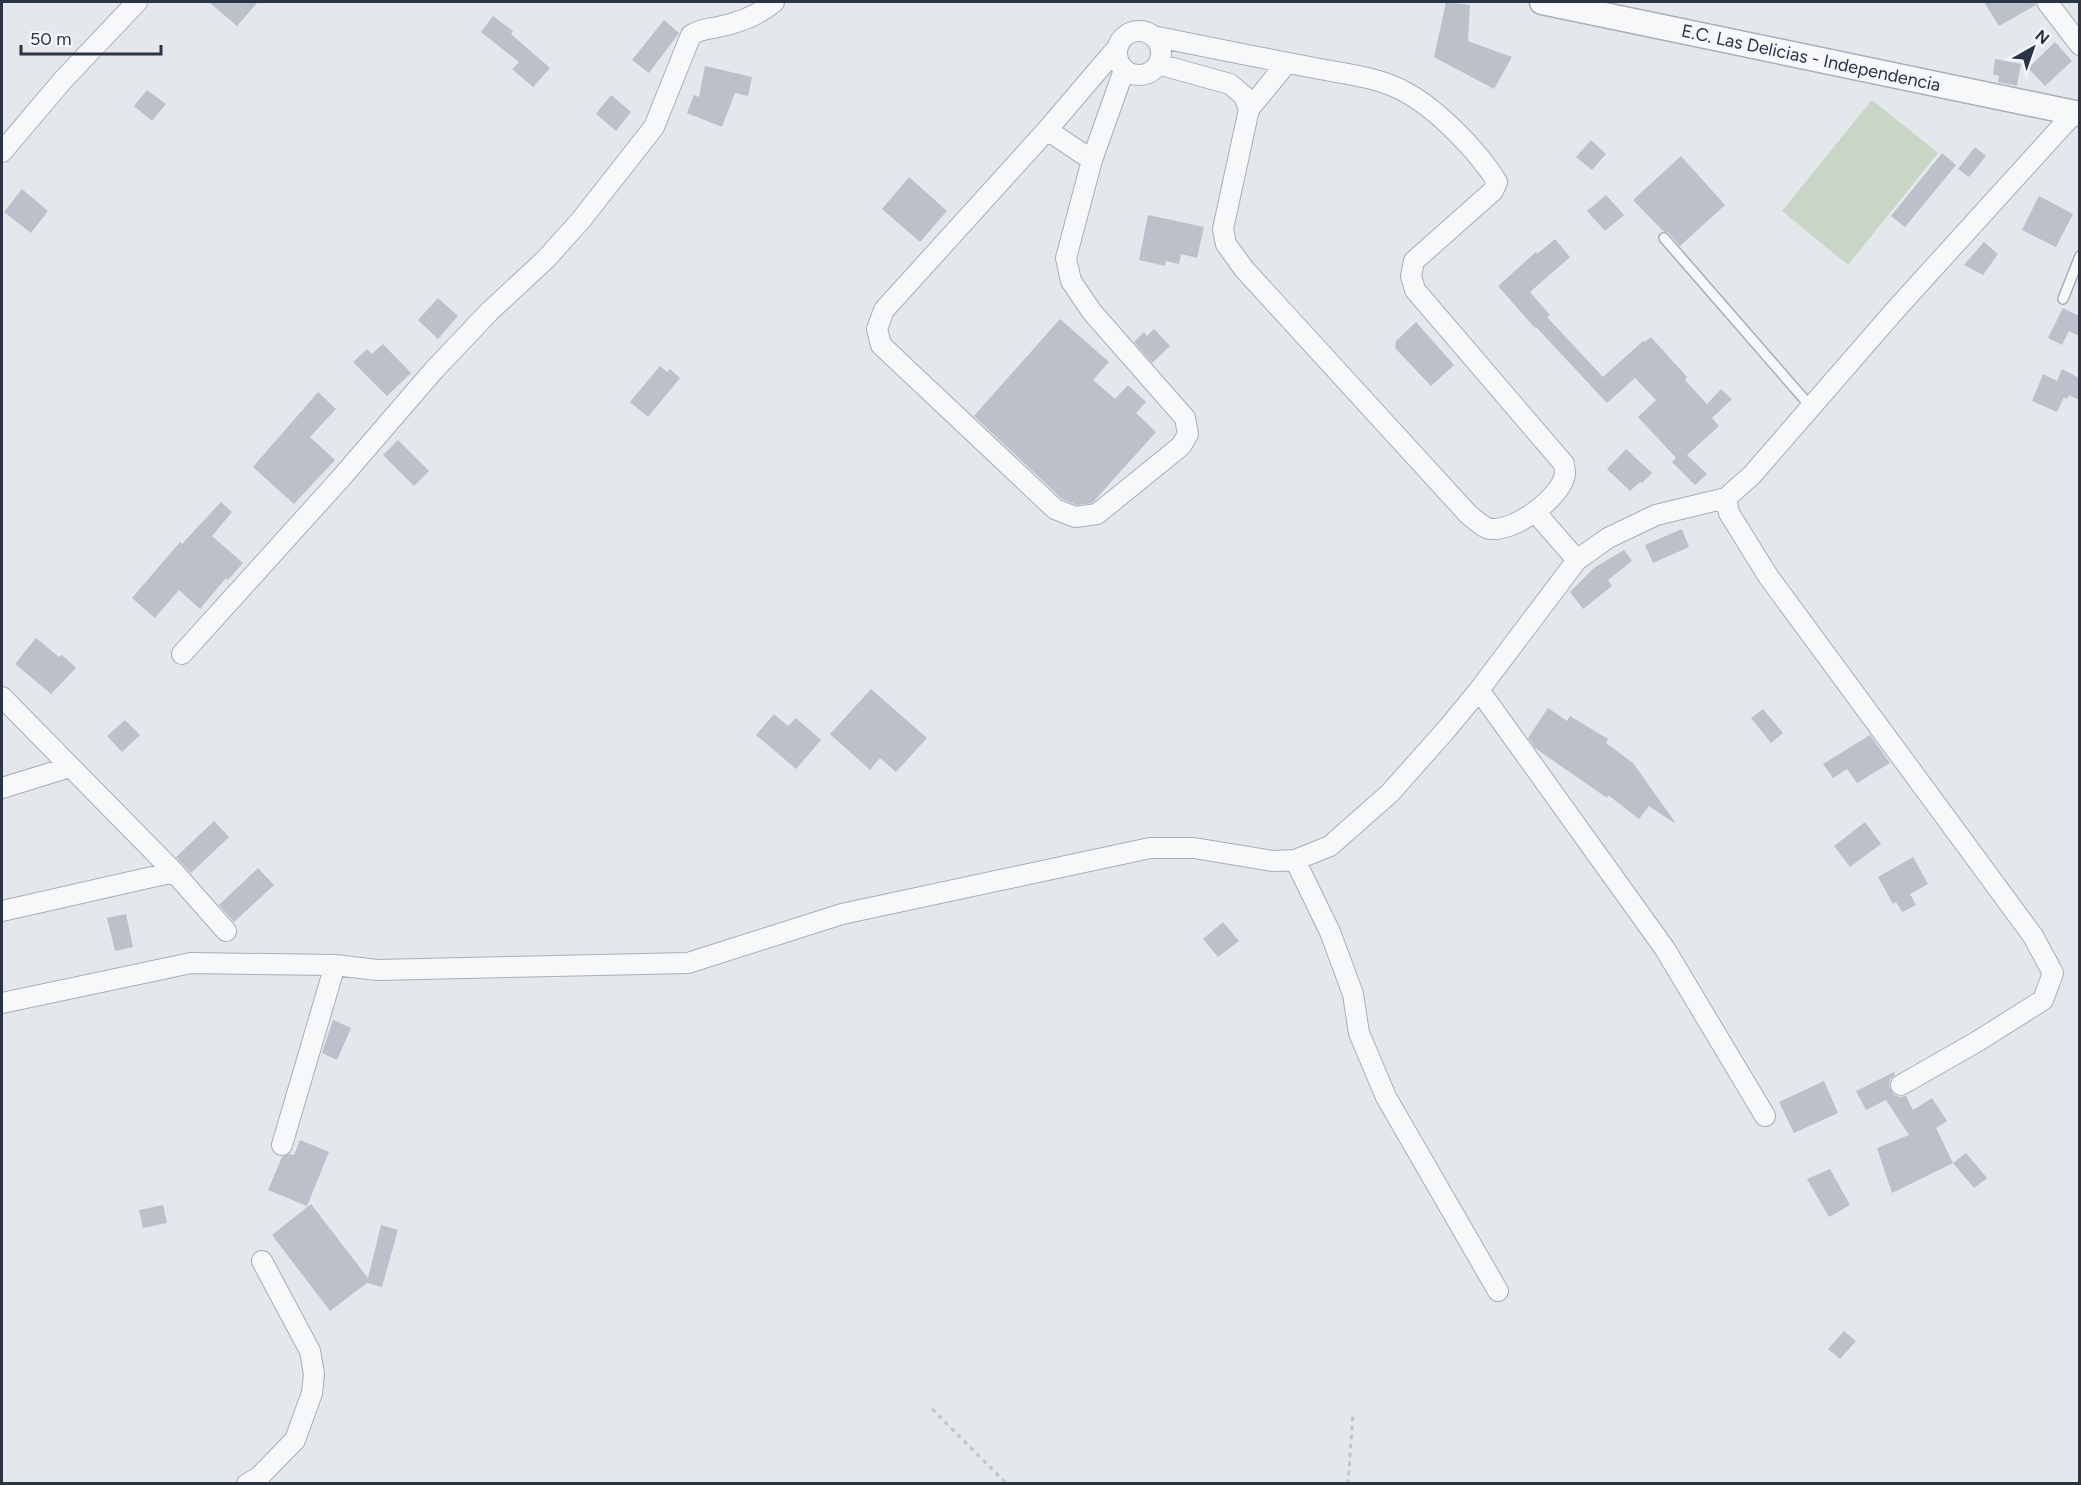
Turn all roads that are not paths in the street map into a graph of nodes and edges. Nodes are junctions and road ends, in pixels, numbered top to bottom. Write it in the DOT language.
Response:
graph roads {
  1 [pos="136,2"];
  2 [pos="774,2"];
  3 [pos="1542,2"];
  4 [pos="2047,2"];
  5 [pos="1154,36"];
  6 [pos="2079,45"];
  7 [pos="1117,48"];
  8 [pos="1287,63"];
  9 [pos="1158,64"];
  10 [pos="1124,70"];
  11 [pos="1250,109"];
  12 [pos="2077,113"];
  13 [pos="1047,130"];
  14 [pos="2,152"];
  15 [pos="1092,160"];
  16 [pos="1664,238"];
  17 [pos="2079,256"];
  18 [pos="2063,299"];
  19 [pos="1811,407"];
  20 [pos="1726,498"];
  21 [pos="1536,513"];
  22 [pos="1577,560"];
  23 [pos="182,654"];
  24 [pos="1479,690"];
  25 [pos="2,697"];
  26 [pos="70,768"];
  27 [pos="2,788"];
  28 [pos="1294,860"];
  29 [pos="174,872"];
  30 [pos="2,911"];
  31 [pos="226,931"];
  32 [pos="335,965"];
  33 [pos="2,1003"];
  34 [pos="1901,1085"];
  35 [pos="1765,1116"];
  36 [pos="282,1145"];
  37 [pos="262,1261"];
  38 [pos="1498,1291"];
  39 [pos="247,1484"];
  1 -- 14 [label="street"];
  2 -- 23 [label="street"];
  3 -- 12 [label="street, E.C. Las Delicias - Independencia"];
  4 -- 6 [label="street"];
  5 -- 7 [label="street"];
  5 -- 8 [label="street"];
  5 -- 9 [label="street"];
  7 -- 10 [label="street"];
  7 -- 13 [label="street"];
  8 -- 11 [label="street"];
  8 -- 21 [label="street"];
  9 -- 10 [label="street"];
  9 -- 11 [label="street"];
  10 -- 15 [label="street"];
  11 -- 21 [label="street"];
  12 -- 19 [label="street"];
  13 -- 15 [label="street"];
  13 -- 15 [label="street"];
  16 -- 19 [label="lane"];
  17 -- 18 [label="lane"];
  19 -- 20 [label="street"];
  20 -- 22 [label="street"];
  20 -- 34 [label="street"];
  21 -- 22 [label="street"];
  22 -- 24 [label="street"];
  24 -- 28 [label="street"];
  24 -- 35 [label="street"];
  25 -- 26 [label="street"];
  26 -- 27 [label="street"];
  26 -- 29 [label="street"];
  28 -- 32 [label="street"];
  28 -- 38 [label="street"];
  29 -- 30 [label="street"];
  29 -- 31 [label="street"];
  32 -- 33 [label="street"];
  32 -- 36 [label="street"];
  37 -- 39 [label="street"];
}
